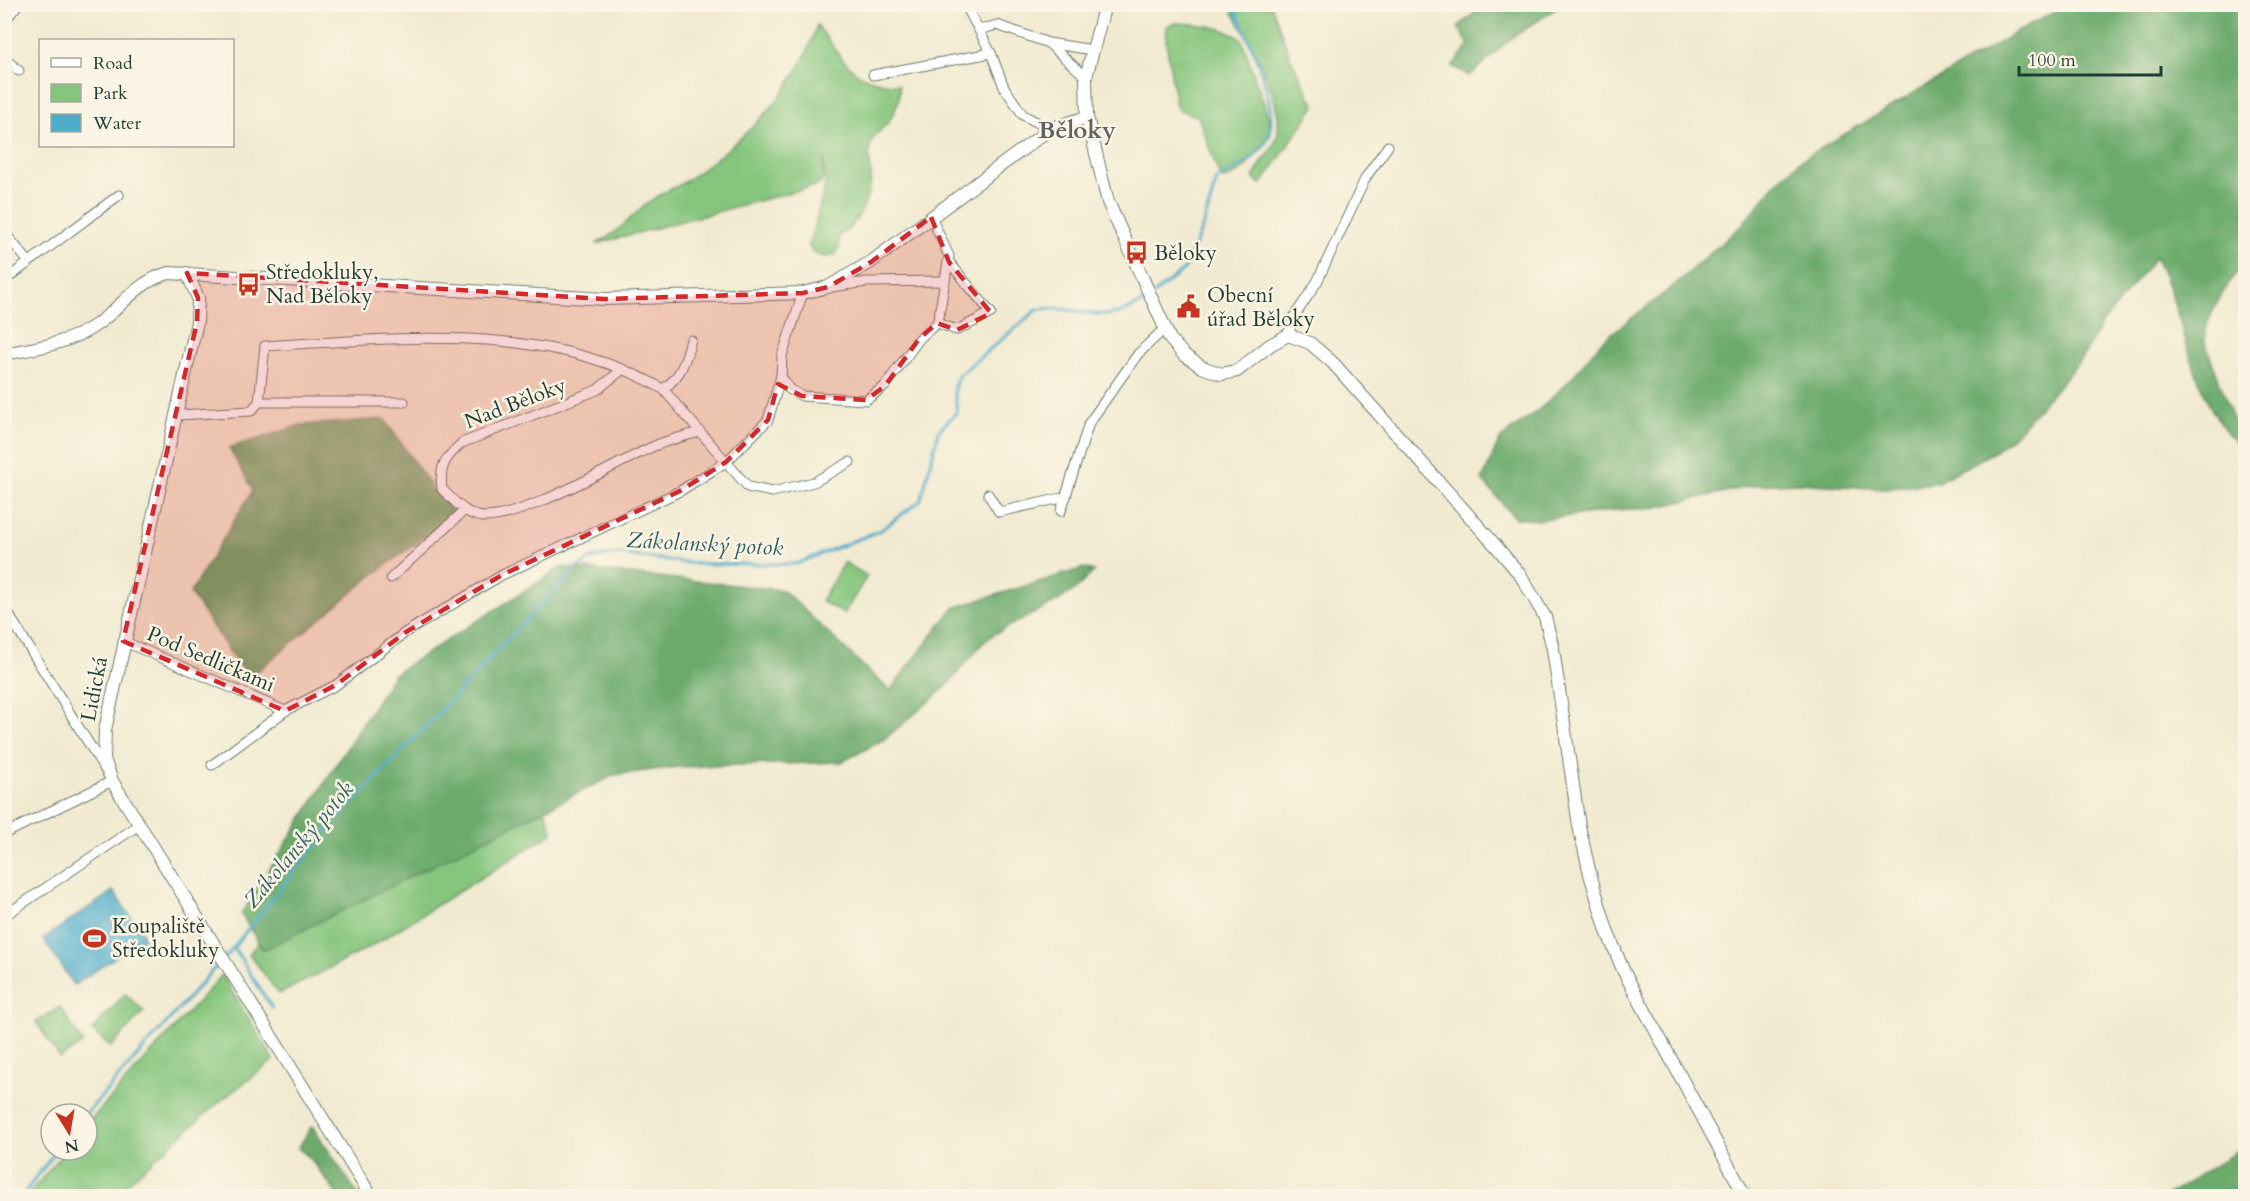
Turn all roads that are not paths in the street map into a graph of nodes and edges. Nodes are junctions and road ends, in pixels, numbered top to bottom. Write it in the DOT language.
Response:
graph roads {
  1 [pos="18,4"];
  2 [pos="965,4"];
  3 [pos="1105,4"];
  4 [pos="4,22"];
  5 [pos="979,30"];
  6 [pos="1048,43"];
  7 [pos="1093,50"];
  8 [pos="992,53"];
  9 [pos="4,58"];
  10 [pos="19,71"];
  11 [pos="873,75"];
  12 [pos="1086,77"];
  13 [pos="1087,117"];
  14 [pos="1050,129"];
  15 [pos="1388,146"];
  16 [pos="119,195"];
  17 [pos="931,217"];
  18 [pos="4,232"];
  19 [pos="28,261"];
  20 [pos="949,262"];
  21 [pos="187,273"];
  22 [pos="4,281"];
  23 [pos="945,281"];
  24 [pos="828,287"];
  25 [pos="803,293"];
  26 [pos="937,323"];
  27 [pos="1164,328"];
  28 [pos="1288,335"];
  29 [pos="691,340"];
  30 [pos="4,354"];
  31 [pos="623,369"];
  32 [pos="781,376"];
  33 [pos="663,389"];
  34 [pos="259,402"];
  35 [pos="404,402"];
  36 [pos="177,415"];
  37 [pos="700,432"];
  38 [pos="726,462"];
  39 [pos="850,462"];
  40 [pos="988,494"];
  41 [pos="1066,497"];
  42 [pos="465,510"];
  43 [pos="1061,511"];
  44 [pos="391,578"];
  45 [pos="4,607"];
  46 [pos="123,641"];
  47 [pos="285,711"];
  48 [pos="212,765"];
  49 [pos="112,781"];
  50 [pos="140,825"];
  51 [pos="4,834"];
  52 [pos="4,916"];
  53 [pos="371,1197"];
  54 [pos="1745,1197"];
  1 -- 4 [label="street"];
  2 -- 5 [label="street"];
  3 -- 7 [label="street"];
  5 -- 6 [label="street"];
  5 -- 8 [label="street"];
  6 -- 7 [label="street"];
  6 -- 12 [label="street"];
  7 -- 12 [label="street"];
  8 -- 11 [label="street"];
  8 -- 14 [label="street"];
  9 -- 10 [label="street"];
  12 -- 13 [label="street"];
  13 -- 14 [label="street"];
  13 -- 27 [label="street"];
  14 -- 17 [label="street"];
  15 -- 28 [label="street"];
  16 -- 19 [label="street"];
  17 -- 20 [label="street"];
  17 -- 24 [label="street"];
  18 -- 19 [label="street"];
  19 -- 22 [label="street"];
  20 -- 23 [label="street"];
  20 -- 26 [label="street"];
  21 -- 25 [label="street"];
  21 -- 30 [label="street"];
  21 -- 36 [label="street, Lidická"];
  23 -- 24 [label="street"];
  23 -- 26 [label="street"];
  24 -- 25 [label="street"];
  25 -- 32 [label="street"];
  26 -- 32 [label="street"];
  27 -- 28 [label="street"];
  27 -- 41 [label="street"];
  28 -- 54 [label="street"];
  29 -- 33 [label="street"];
  31 -- 33 [label="street, Nad Běloky"];
  31 -- 34 [label="street, Nad Běloky"];
  31 -- 42 [label="street, Nad Běloky"];
  32 -- 38 [label="street"];
  33 -- 37 [label="street, Nad Běloky"];
  34 -- 35 [label="street"];
  34 -- 36 [label="street"];
  36 -- 46 [label="street, Lidická"];
  37 -- 38 [label="street, Nad Běloky"];
  37 -- 42 [label="street, Nad Běloky"];
  38 -- 39 [label="street, Nad Běloky"];
  38 -- 47 [label="street, Pod Sedličkami"];
  40 -- 41 [label="street"];
  41 -- 43 [label="street"];
  42 -- 44 [label="street"];
  45 -- 49 [label="street"];
  46 -- 47 [label="street, Pod Sedličkami"];
  46 -- 49 [label="street, Lidická"];
  47 -- 48 [label="street, Pod Sedličkami"];
  49 -- 50 [label="street, Lidická"];
  49 -- 51 [label="street"];
  50 -- 52 [label="street"];
  50 -- 53 [label="street, Lidická"];
}
